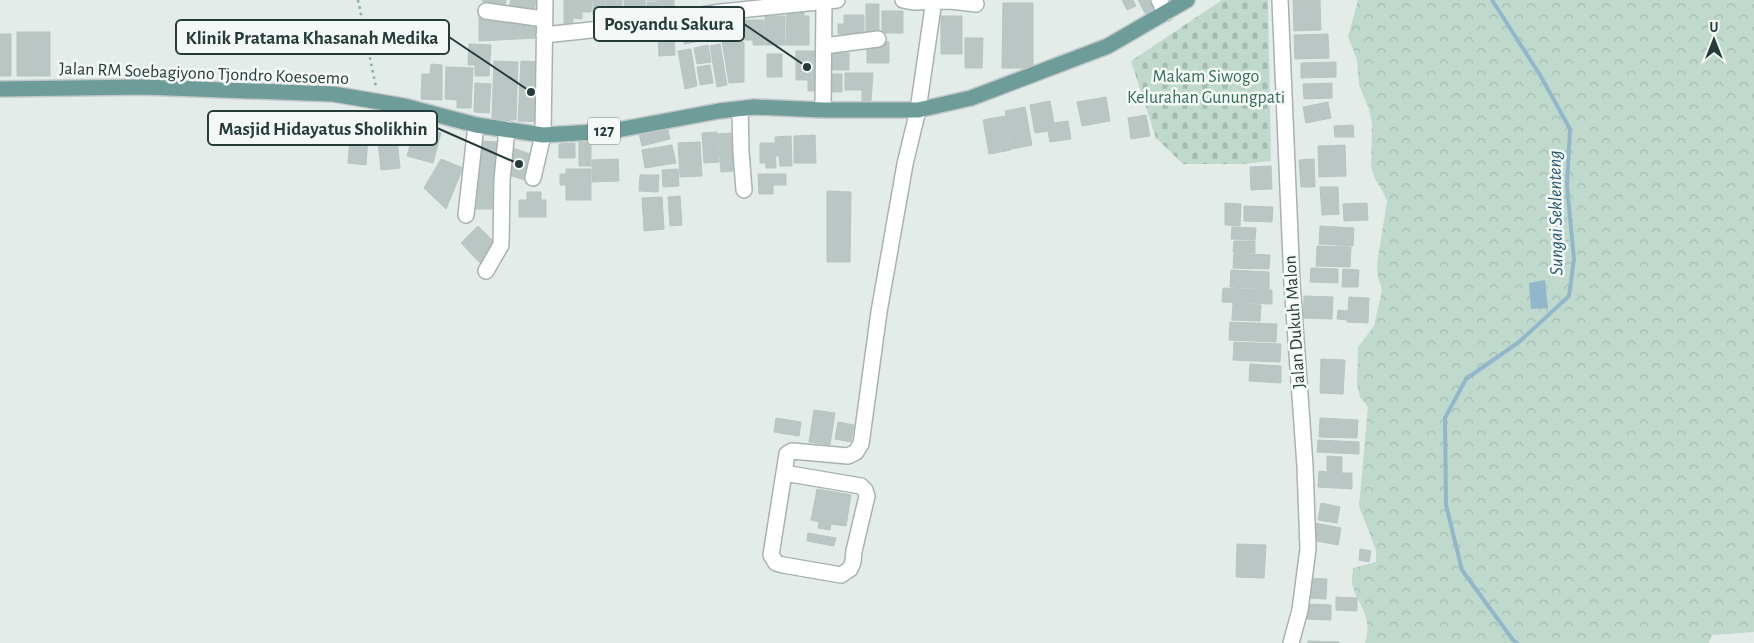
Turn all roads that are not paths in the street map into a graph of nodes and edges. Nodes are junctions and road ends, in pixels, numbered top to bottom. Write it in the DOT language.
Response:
graph roads {
  1 [pos="545,0"];
  2 [pos="904,0"];
  3 [pos="934,0"];
  4 [pos="1187,0"];
  5 [pos="1280,0"];
  6 [pos="831,1"];
  7 [pos="976,4"];
  8 [pos="1162,6"];
  9 [pos="486,11"];
  10 [pos="544,19"];
  11 [pos="544,35"];
  12 [pos="878,39"];
  13 [pos="824,46"];
  14 [pos="0,89"];
  15 [pos="740,109"];
  16 [pos="823,110"];
  17 [pos="918,110"];
  18 [pos="476,125"];
  19 [pos="507,129"];
  20 [pos="543,135"];
  21 [pos="533,178"];
  22 [pos="744,190"];
  23 [pos="466,215"];
  24 [pos="486,271"];
  25 [pos="784,473"];
  26 [pos="1291,643"];
  1 -- 10 [label="street"];
  2 -- 3 [label="street"];
  3 -- 7 [label="street"];
  3 -- 17 [label="street"];
  4 -- 8 [label="main road, Jalan RM Soebagiyono Tjondro Koesoemo / 127"];
  5 -- 26 [label="street, Jalan Dukuh Malon"];
  6 -- 11 [label="street"];
  6 -- 13 [label="street"];
  8 -- 17 [label="main road, Jalan RM Soebagiyono Tjondro Koesoemo / 127"];
  9 -- 10 [label="street"];
  10 -- 11 [label="street"];
  11 -- 20 [label="street"];
  12 -- 13 [label="street"];
  13 -- 16 [label="street"];
  14 -- 18 [label="main road, Jalan RM Soebagiyono Tjondro Koesoemo / 127"];
  15 -- 16 [label="main road, Jalan RM Soebagiyono Tjondro Koesoemo / 127"];
  15 -- 20 [label="main road, Jalan RM Soebagiyono Tjondro Koesoemo / 127"];
  15 -- 22 [label="street"];
  16 -- 17 [label="main road, Jalan RM Soebagiyono Tjondro Koesoemo / 127"];
  17 -- 25 [label="street"];
  18 -- 19 [label="main road, Jalan RM Soebagiyono Tjondro Koesoemo / 127"];
  18 -- 23 [label="street"];
  19 -- 20 [label="main road, Jalan RM Soebagiyono Tjondro Koesoemo / 127"];
  19 -- 24 [label="street"];
  20 -- 21 [label="street"];
  25 -- 25 [label="street"];
}
